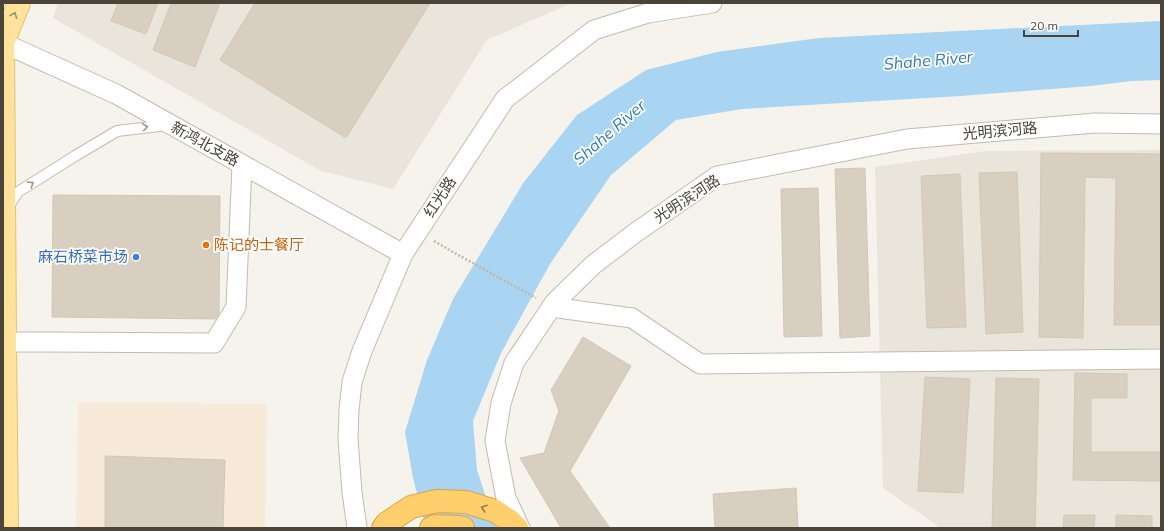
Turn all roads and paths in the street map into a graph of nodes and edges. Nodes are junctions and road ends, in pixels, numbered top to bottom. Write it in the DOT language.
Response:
graph roads {
  1 [pos="19,3"];
  2 [pos="712,3"];
  3 [pos="3,43"];
  4 [pos="170,124"];
  5 [pos="1161,124"];
  6 [pos="242,165"];
  7 [pos="4,212"];
  8 [pos="418,231"];
  9 [pos="404,254"];
  10 [pos="551,307"];
  11 [pos="5,342"];
  12 [pos="1161,359"];
  13 [pos="7,528"];
  14 [pos="357,528"];
  15 [pos="383,528"];
  16 [pos="431,528"];
  17 [pos="463,528"];
  18 [pos="518,528"];
  3 -- 1 [label="main road, one-way"];
  2 -- 8 [label="street, 红光路"];
  3 -- 4 [label="street, 新鸿北支路"];
  3 -- 7 [label="main road"];
  4 -- 6 [label="street, 新鸿北支路"];
  7 -- 4 [label="lane, one-way"];
  5 -- 10 [label="street, 光明滨河路"];
  6 -- 9 [label="street, 新鸿北支路"];
  6 -- 11 [label="street"];
  7 -- 11 [label="main road"];
  8 -- 9 [label="street, 红光路"];
  8 -- 10 [label="path"];
  9 -- 14 [label="street, 红光路"];
  10 -- 12 [label="street"];
  10 -- 18 [label="street, 光明滨河路"];
  11 -- 13 [label="main road"];
  18 -- 15 [label="highway, one-way"];
  16 -- 17 [label="highway"];
}
